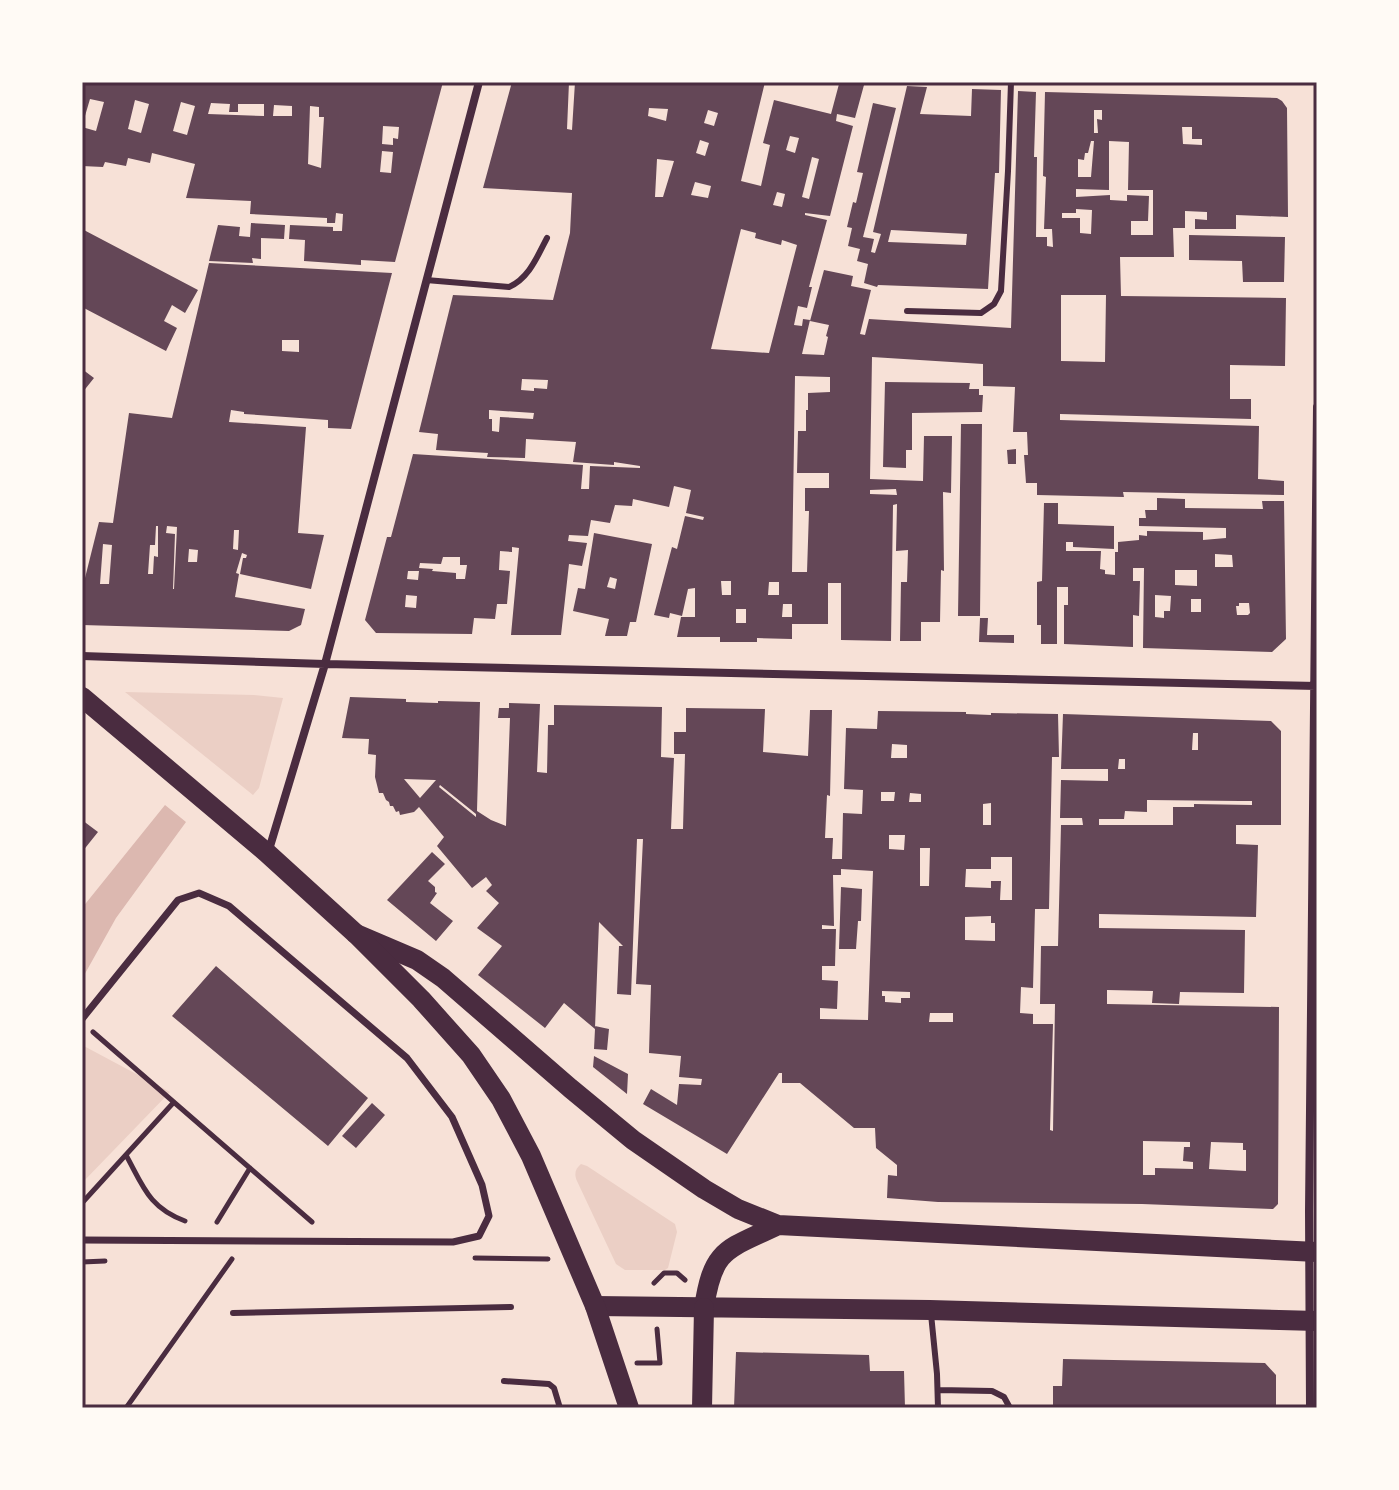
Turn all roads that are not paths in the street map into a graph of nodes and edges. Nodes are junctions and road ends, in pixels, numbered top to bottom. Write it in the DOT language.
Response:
graph roads {
  1 [pos="479,82"];
  2 [pos="1011,82"];
  3 [pos="547,238"];
  4 [pos="426,280"];
  5 [pos="907,311"];
  6 [pos="1317,407"];
  7 [pos="82,656"];
  8 [pos="325,664"];
  9 [pos="1315,686"];
  10 [pos="82,697"];
  11 [pos="267,853"];
  12 [pos="356,934"];
  13 [pos="82,1021"];
  14 [pos="778,1225"];
  15 [pos="82,1240"];
  16 [pos="1314,1252"];
  17 [pos="595,1306"];
  18 [pos="511,1307"];
  19 [pos="704,1308"];
  20 [pos="930,1310"];
  21 [pos="233,1313"];
  22 [pos="1314,1320"];
  23 [pos="504,1381"];
  24 [pos="938,1390"];
  25 [pos="560,1408"];
  26 [pos="629,1408"];
  27 [pos="702,1408"];
  28 [pos="938,1408"];
  29 [pos="1010,1408"];
  30 [pos="1310,1408"];
  1 -- 4 [label="street"];
  2 -- 5 [label="lane"];
  3 -- 4 [label="lane"];
  4 -- 8 [label="street"];
  6 -- 9 [label="street"];
  7 -- 8 [label="street"];
  8 -- 9 [label="street"];
  8 -- 11 [label="street"];
  9 -- 16 [label="street"];
  10 -- 11 [label="main road"];
  11 -- 12 [label="main road"];
  12 -- 14 [label="main road"];
  12 -- 17 [label="main road"];
  13 -- 15 [label="street"];
  14 -- 16 [label="main road"];
  14 -- 19 [label="main road"];
  16 -- 22 [label="street"];
  17 -- 19 [label="main road"];
  17 -- 26 [label="main road"];
  18 -- 21 [label="lane"];
  19 -- 20 [label="main road"];
  19 -- 27 [label="main road"];
  20 -- 22 [label="main road"];
  20 -- 24 [label="lane"];
  22 -- 30 [label="street"];
  23 -- 25 [label="lane"];
  24 -- 28 [label="lane"];
  24 -- 29 [label="lane"];
}
